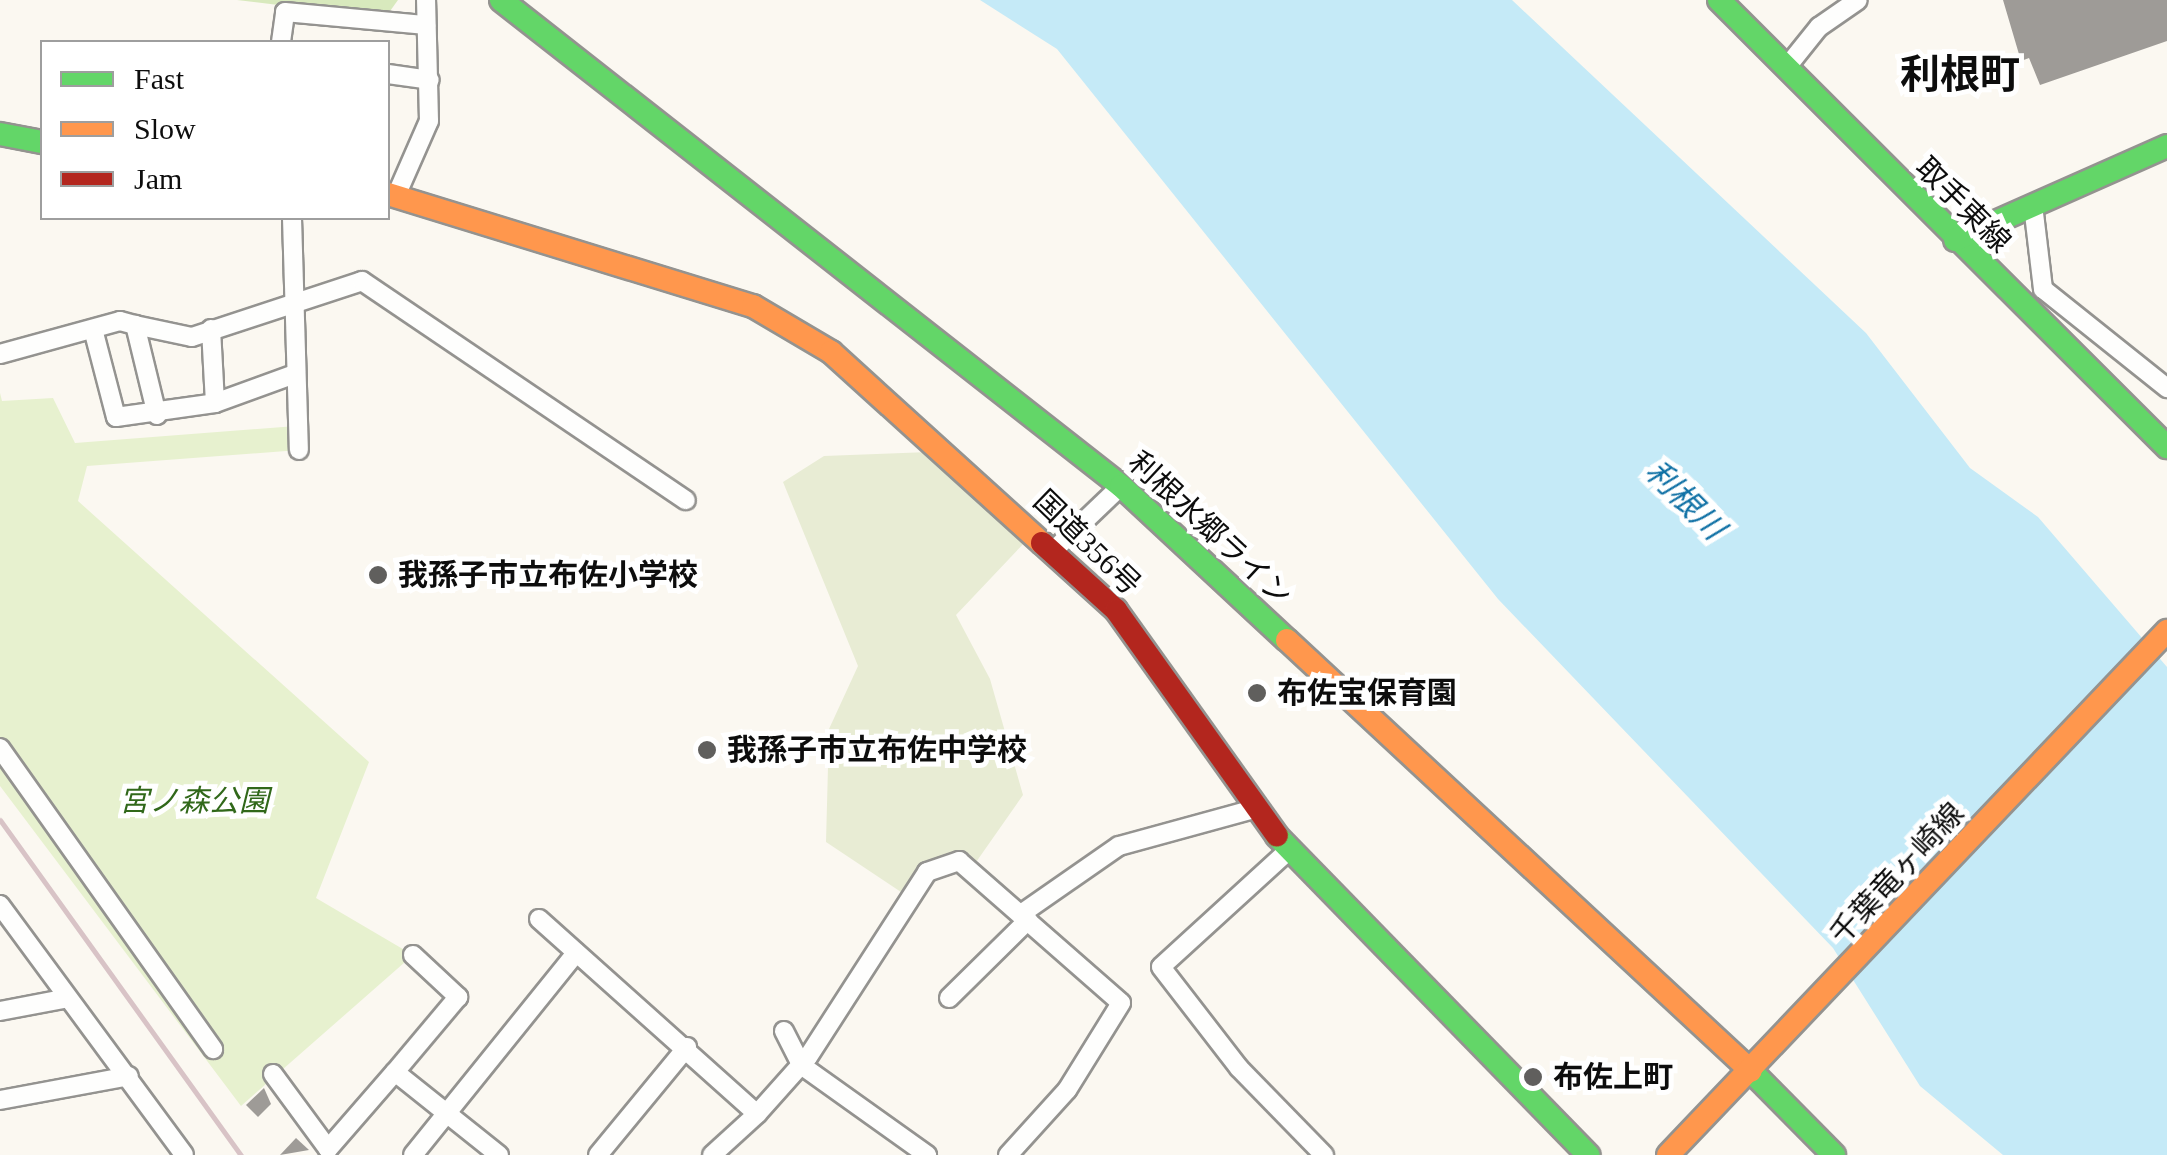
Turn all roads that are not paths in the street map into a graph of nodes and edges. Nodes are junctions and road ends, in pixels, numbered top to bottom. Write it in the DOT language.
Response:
graph roads {
  1 [pos="426,0"];
  2 [pos="501,0"];
  3 [pos="1719,0"];
  4 [pos="1858,0"];
  5 [pos="426,25"];
  6 [pos="281,40"];
  7 [pos="1786,68"];
  8 [pos="390,74"];
  9 [pos="430,80"];
  10 [pos="0,134"];
  11 [pos="40,142"];
  12 [pos="2167,146"];
  13 [pos="392,195"];
  14 [pos="2033,205"];
  15 [pos="292,220"];
  16 [pos="1955,240"];
  17 [pos="298,301"];
  18 [pos="135,325"];
  19 [pos="93,329"];
  20 [pos="211,329"];
  21 [pos="0,354"];
  22 [pos="292,375"];
  23 [pos="2164,383"];
  24 [pos="215,403"];
  25 [pos="157,416"];
  26 [pos="2167,447"];
  27 [pos="298,450"];
  28 [pos="1121,486"];
  29 [pos="686,500"];
  30 [pos="1054,550"];
  31 [pos="2167,631"];
  32 [pos="0,748"];
  33 [pos="1254,809"];
  34 [pos="1289,850"];
  35 [pos="4,916"];
  36 [pos="1025,917"];
  37 [pos="540,919"];
  38 [pos="576,953"];
  39 [pos="413,955"];
  40 [pos="68,998"];
  41 [pos="950,998"];
  42 [pos="0,1011"];
  43 [pos="784,1031"];
  44 [pos="687,1048"];
  45 [pos="213,1049"];
  46 [pos="1759,1064"];
  47 [pos="801,1065"];
  48 [pos="395,1072"];
  49 [pos="273,1074"];
  50 [pos="129,1076"];
  51 [pos="0,1100"];
  52 [pos="448,1114"];
  53 [pos="757,1114"];
  54 [pos="183,1153"];
  55 [pos="163,1155"];
  56 [pos="413,1155"];
  57 [pos="499,1155"];
  58 [pos="598,1155"];
  59 [pos="712,1155"];
  60 [pos="927,1155"];
  61 [pos="1008,1155"];
  62 [pos="1324,1155"];
  63 [pos="1588,1155"];
  64 [pos="1668,1155"];
  65 [pos="1834,1155"];
  1 -- 5 [label="street"];
  2 -- 28 [label="main road, 利根水郷ライン"];
  3 -- 7 [label="main road, 取手東線"];
  4 -- 7 [label="street"];
  5 -- 6 [label="street"];
  5 -- 9 [label="street"];
  7 -- 16 [label="main road, 取手東線"];
  8 -- 9 [label="street"];
  9 -- 13 [label="street"];
  10 -- 11 [label="main road"];
  12 -- 14 [label="main road"];
  13 -- 30 [label="main road, 国道356号"];
  14 -- 16 [label="main road"];
  14 -- 23 [label="street"];
  15 -- 17 [label="street"];
  16 -- 26 [label="main road, 取手東線"];
  17 -- 20 [label="street"];
  17 -- 22 [label="street"];
  17 -- 29 [label="street"];
  18 -- 19 [label="street"];
  18 -- 20 [label="street"];
  18 -- 25 [label="street"];
  19 -- 21 [label="street"];
  19 -- 25 [label="street"];
  20 -- 24 [label="street"];
  22 -- 24 [label="street"];
  22 -- 27 [label="street"];
  24 -- 25 [label="street"];
  28 -- 30 [label="street"];
  28 -- 46 [label="main road, 利根水郷ライン"];
  30 -- 33 [label="main road, 国道356号"];
  31 -- 46 [label="main road, 千葉竜ヶ崎線"];
  32 -- 45 [label="street"];
  33 -- 34 [label="main road, 国道356号"];
  33 -- 36 [label="street"];
  34 -- 62 [label="street"];
  34 -- 63 [label="main road, 国道356号"];
  35 -- 40 [label="street"];
  36 -- 41 [label="street"];
  36 -- 47 [label="street"];
  36 -- 61 [label="street"];
  37 -- 38 [label="street"];
  38 -- 44 [label="street"];
  38 -- 52 [label="street"];
  39 -- 48 [label="street"];
  40 -- 42 [label="street"];
  40 -- 50 [label="street"];
  43 -- 47 [label="street"];
  44 -- 53 [label="street"];
  44 -- 58 [label="street"];
  46 -- 64 [label="main road, 千葉竜ヶ崎線"];
  46 -- 65 [label="main road, 利根水郷ライン"];
  47 -- 53 [label="street"];
  47 -- 60 [label="street"];
  48 -- 49 [label="street"];
  48 -- 52 [label="street"];
  50 -- 51 [label="street"];
  50 -- 54 [label="street"];
  52 -- 56 [label="street"];
  52 -- 57 [label="street"];
  53 -- 59 [label="street"];
  54 -- 55 [label="street"];
}
